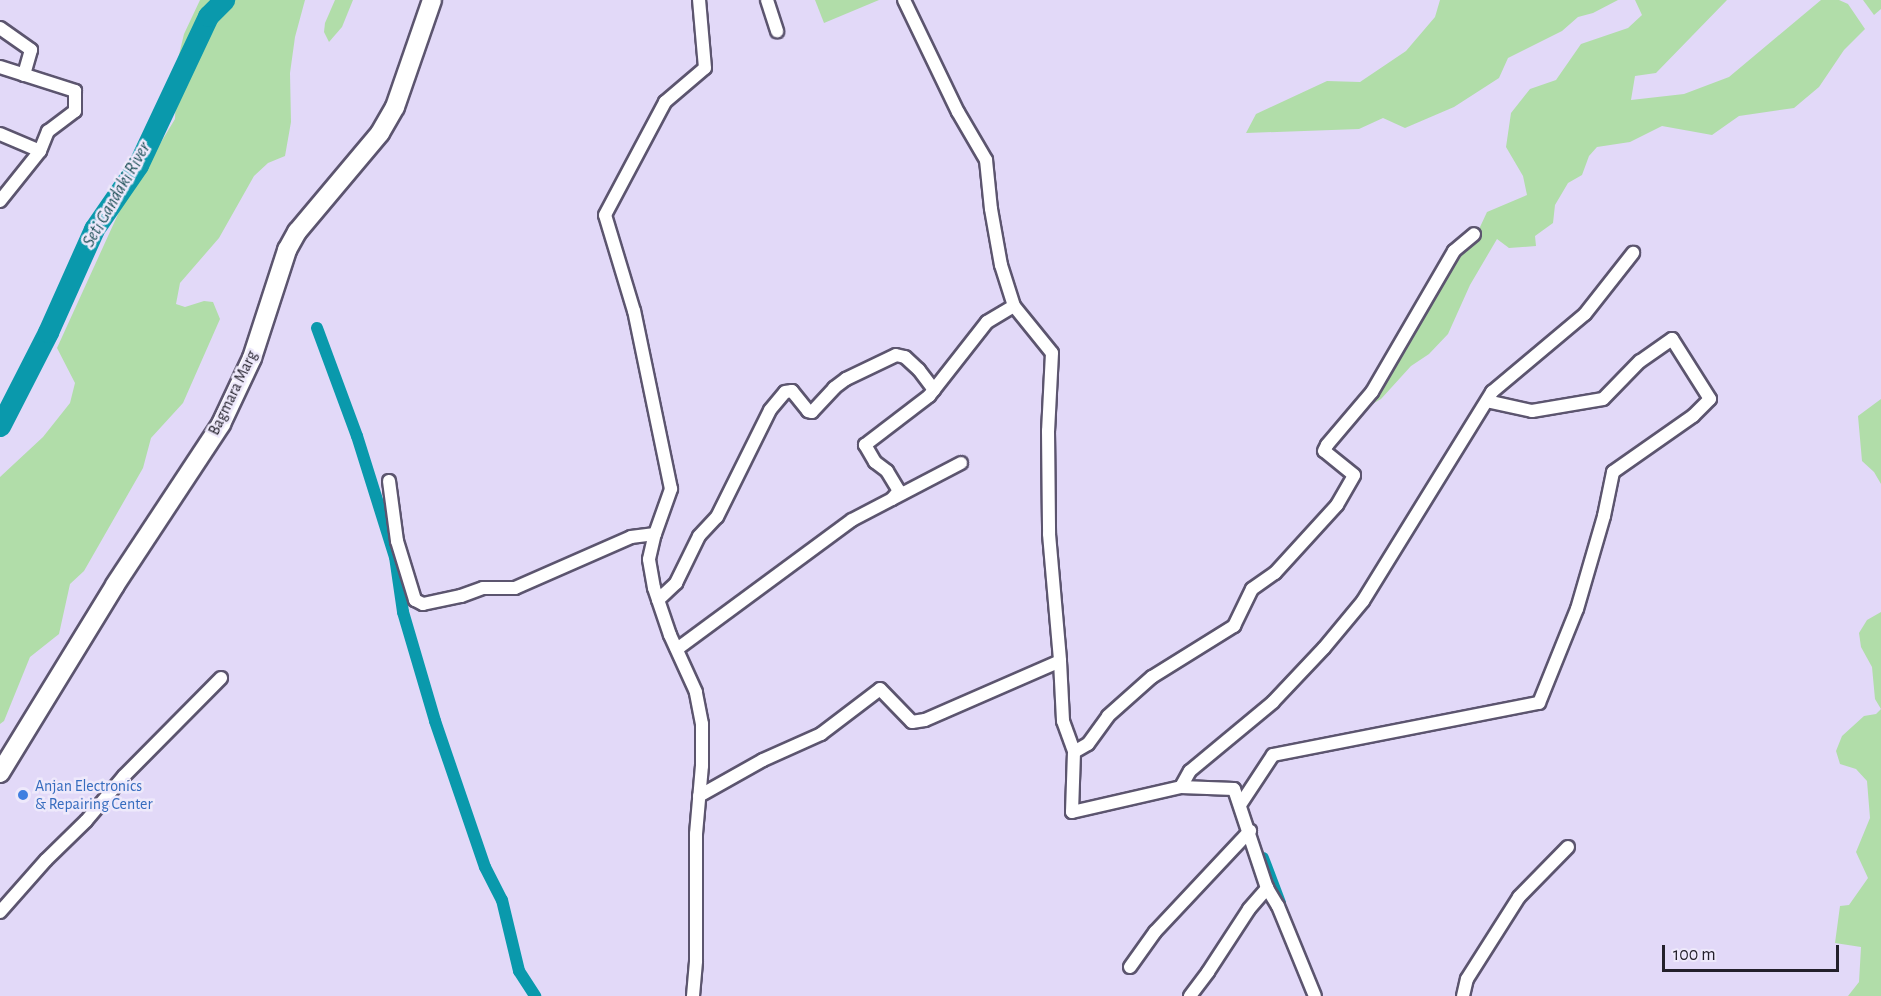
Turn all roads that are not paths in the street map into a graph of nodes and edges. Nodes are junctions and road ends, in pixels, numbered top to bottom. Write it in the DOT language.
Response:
graph roads {
  1 [pos="432,0"];
  2 [pos="699,0"];
  3 [pos="767,0"];
  4 [pos="904,0"];
  5 [pos="0,28"];
  6 [pos="777,31"];
  7 [pos="0,67"];
  8 [pos="24,75"];
  9 [pos="0,134"];
  10 [pos="40,151"];
  11 [pos="0,201"];
  12 [pos="1474,234"];
  13 [pos="1633,253"];
  14 [pos="1014,306"];
  15 [pos="934,390"];
  16 [pos="1487,400"];
  17 [pos="961,463"];
  18 [pos="388,481"];
  19 [pos="892,499"];
  20 [pos="655,534"];
  21 [pos="658,600"];
  22 [pos="677,649"];
  23 [pos="1060,661"];
  24 [pos="221,678"];
  25 [pos="1074,752"];
  26 [pos="0,773"];
  27 [pos="1181,787"];
  28 [pos="699,796"];
  29 [pos="1240,805"];
  30 [pos="1250,831"];
  31 [pos="1568,847"];
  32 [pos="1267,888"];
  33 [pos="0,912"];
  34 [pos="1130,967"];
  35 [pos="693,996"];
  36 [pos="1190,996"];
  37 [pos="1314,996"];
  38 [pos="1463,996"];
  1 -- 26 [label="main road, Bagmara Marg"];
  2 -- 20 [label="street"];
  3 -- 6 [label="street"];
  4 -- 14 [label="street"];
  5 -- 8 [label="street"];
  7 -- 8 [label="street"];
  8 -- 10 [label="street"];
  9 -- 10 [label="street"];
  10 -- 11 [label="street"];
  12 -- 25 [label="street"];
  13 -- 16 [label="street"];
  14 -- 15 [label="street"];
  14 -- 23 [label="street"];
  15 -- 19 [label="street"];
  15 -- 21 [label="street"];
  16 -- 27 [label="street"];
  16 -- 29 [label="street"];
  17 -- 19 [label="street"];
  18 -- 20 [label="street"];
  19 -- 22 [label="street"];
  20 -- 21 [label="street"];
  21 -- 22 [label="street"];
  22 -- 28 [label="street"];
  23 -- 25 [label="street"];
  23 -- 28 [label="street"];
  24 -- 33 [label="street"];
  25 -- 27 [label="street"];
  27 -- 29 [label="street"];
  28 -- 35 [label="street"];
  29 -- 30 [label="street"];
  30 -- 32 [label="street"];
  30 -- 34 [label="street"];
  31 -- 38 [label="street"];
  32 -- 36 [label="street"];
  32 -- 37 [label="street"];
}
